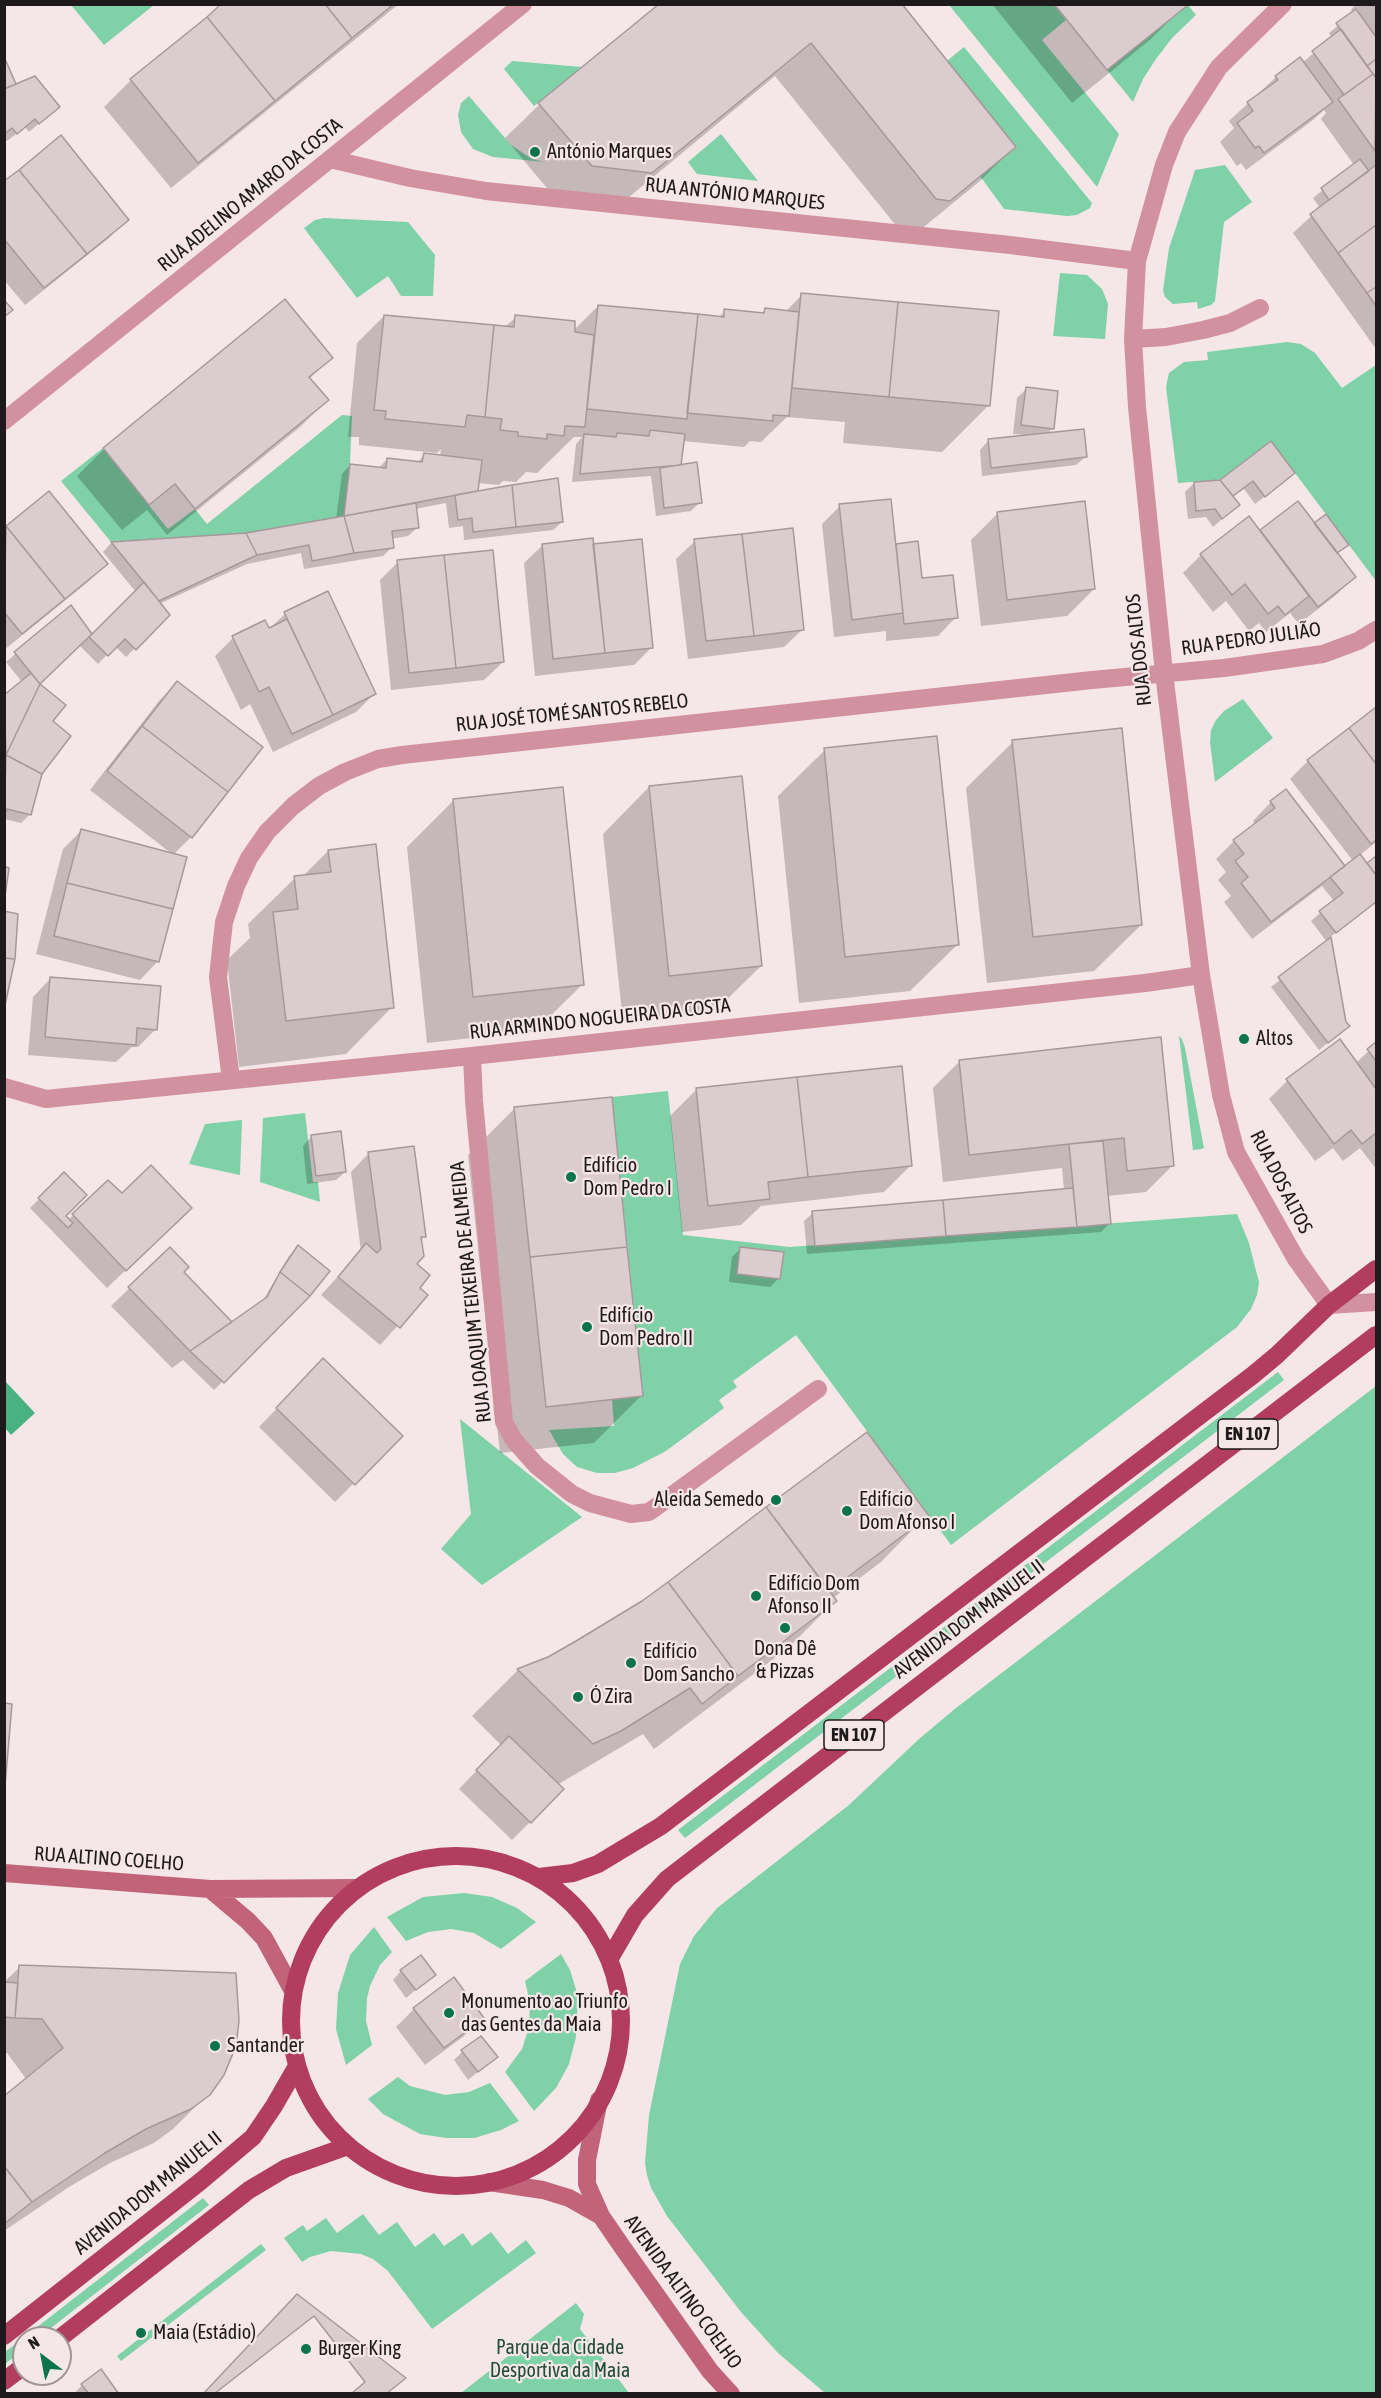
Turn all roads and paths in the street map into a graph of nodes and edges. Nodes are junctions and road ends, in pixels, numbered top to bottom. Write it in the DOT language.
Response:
graph roads {
  1 [pos="523,4"];
  2 [pos="1283,4"];
  3 [pos="330,159"];
  4 [pos="1137,261"];
  5 [pos="1260,308"];
  6 [pos="1133,339"];
  7 [pos="4,421"];
  8 [pos="1377,630"];
  9 [pos="1164,673"];
  10 [pos="1201,975"];
  11 [pos="472,1056"];
  12 [pos="231,1080"];
  13 [pos="4,1088"];
  14 [pos="1377,1269"];
  15 [pos="1377,1302"];
  16 [pos="1329,1305"];
  17 [pos="1377,1335"];
  18 [pos="818,1389"];
  19 [pos="4,1874"];
  20 [pos="539,1876"];
  21 [pos="357,1888"];
  22 [pos="210,1889"];
  23 [pos="610,1958"];
  24 [pos="293,1991"];
  25 [pos="297,2066"];
  26 [pos="599,2100"];
  27 [pos="348,2146"];
  28 [pos="489,2182"];
  29 [pos="601,2216"];
  30 [pos="72,2329"];
  31 [pos="4,2336"];
  32 [pos="731,2394"];
  1 -- 3 [label="street, RUA ADELINO AMARO DA COSTA"];
  2 -- 4 [label="street, RUA DOS ALTOS"];
  3 -- 4 [label="street, RUA ANTÓNIO MARQUES"];
  3 -- 7 [label="street, RUA ADELINO AMARO DA COSTA"];
  4 -- 6 [label="street, RUA DOS ALTOS"];
  5 -- 6 [label="street"];
  6 -- 9 [label="street, RUA DOS ALTOS"];
  8 -- 9 [label="street, RUA PEDRO JULIÃO"];
  9 -- 10 [label="street, RUA DOS ALTOS"];
  9 -- 12 [label="street, RUA JOSÉ TOMÉ SANTOS REBELO"];
  10 -- 11 [label="street, RUA ARMINDO NOGUEIRA DA COSTA"];
  10 -- 16 [label="street, RUA DOS ALTOS"];
  11 -- 12 [label="street, RUA ARMINDO NOGUEIRA DA COSTA"];
  11 -- 18 [label="street, RUA JOAQUIM TEIXEIRA DE ALMEIDA"];
  12 -- 13 [label="street, RUA ARMINDO NOGUEIRA DA COSTA"];
  14 -- 16 [label="main road, AVENIDA DOM MANUEL II"];
  15 -- 16 [label="street"];
  16 -- 20 [label="main road, AVENIDA DOM MANUEL II"];
  17 -- 23 [label="main road, AVENIDA DOM MANUEL II / EN 107"];
  19 -- 22 [label="main road, RUA ALTINO COELHO"];
  20 -- 21 [label="main road"];
  20 -- 23 [label="main road"];
  21 -- 22 [label="main road, RUA ALTINO COELHO"];
  21 -- 24 [label="main road"];
  22 -- 24 [label="main road"];
  23 -- 26 [label="main road"];
  24 -- 25 [label="main road"];
  25 -- 27 [label="main road"];
  25 -- 31 [label="main road, AVENIDA DOM MANUEL II"];
  26 -- 28 [label="main road"];
  26 -- 29 [label="main road, AVENIDA ALTINO COELHO"];
  27 -- 28 [label="main road"];
  27 -- 30 [label="main road"];
  28 -- 29 [label="main road, AVENIDA ALTINO COELHO"];
  29 -- 32 [label="main road, AVENIDA ALTINO COELHO"];
}
